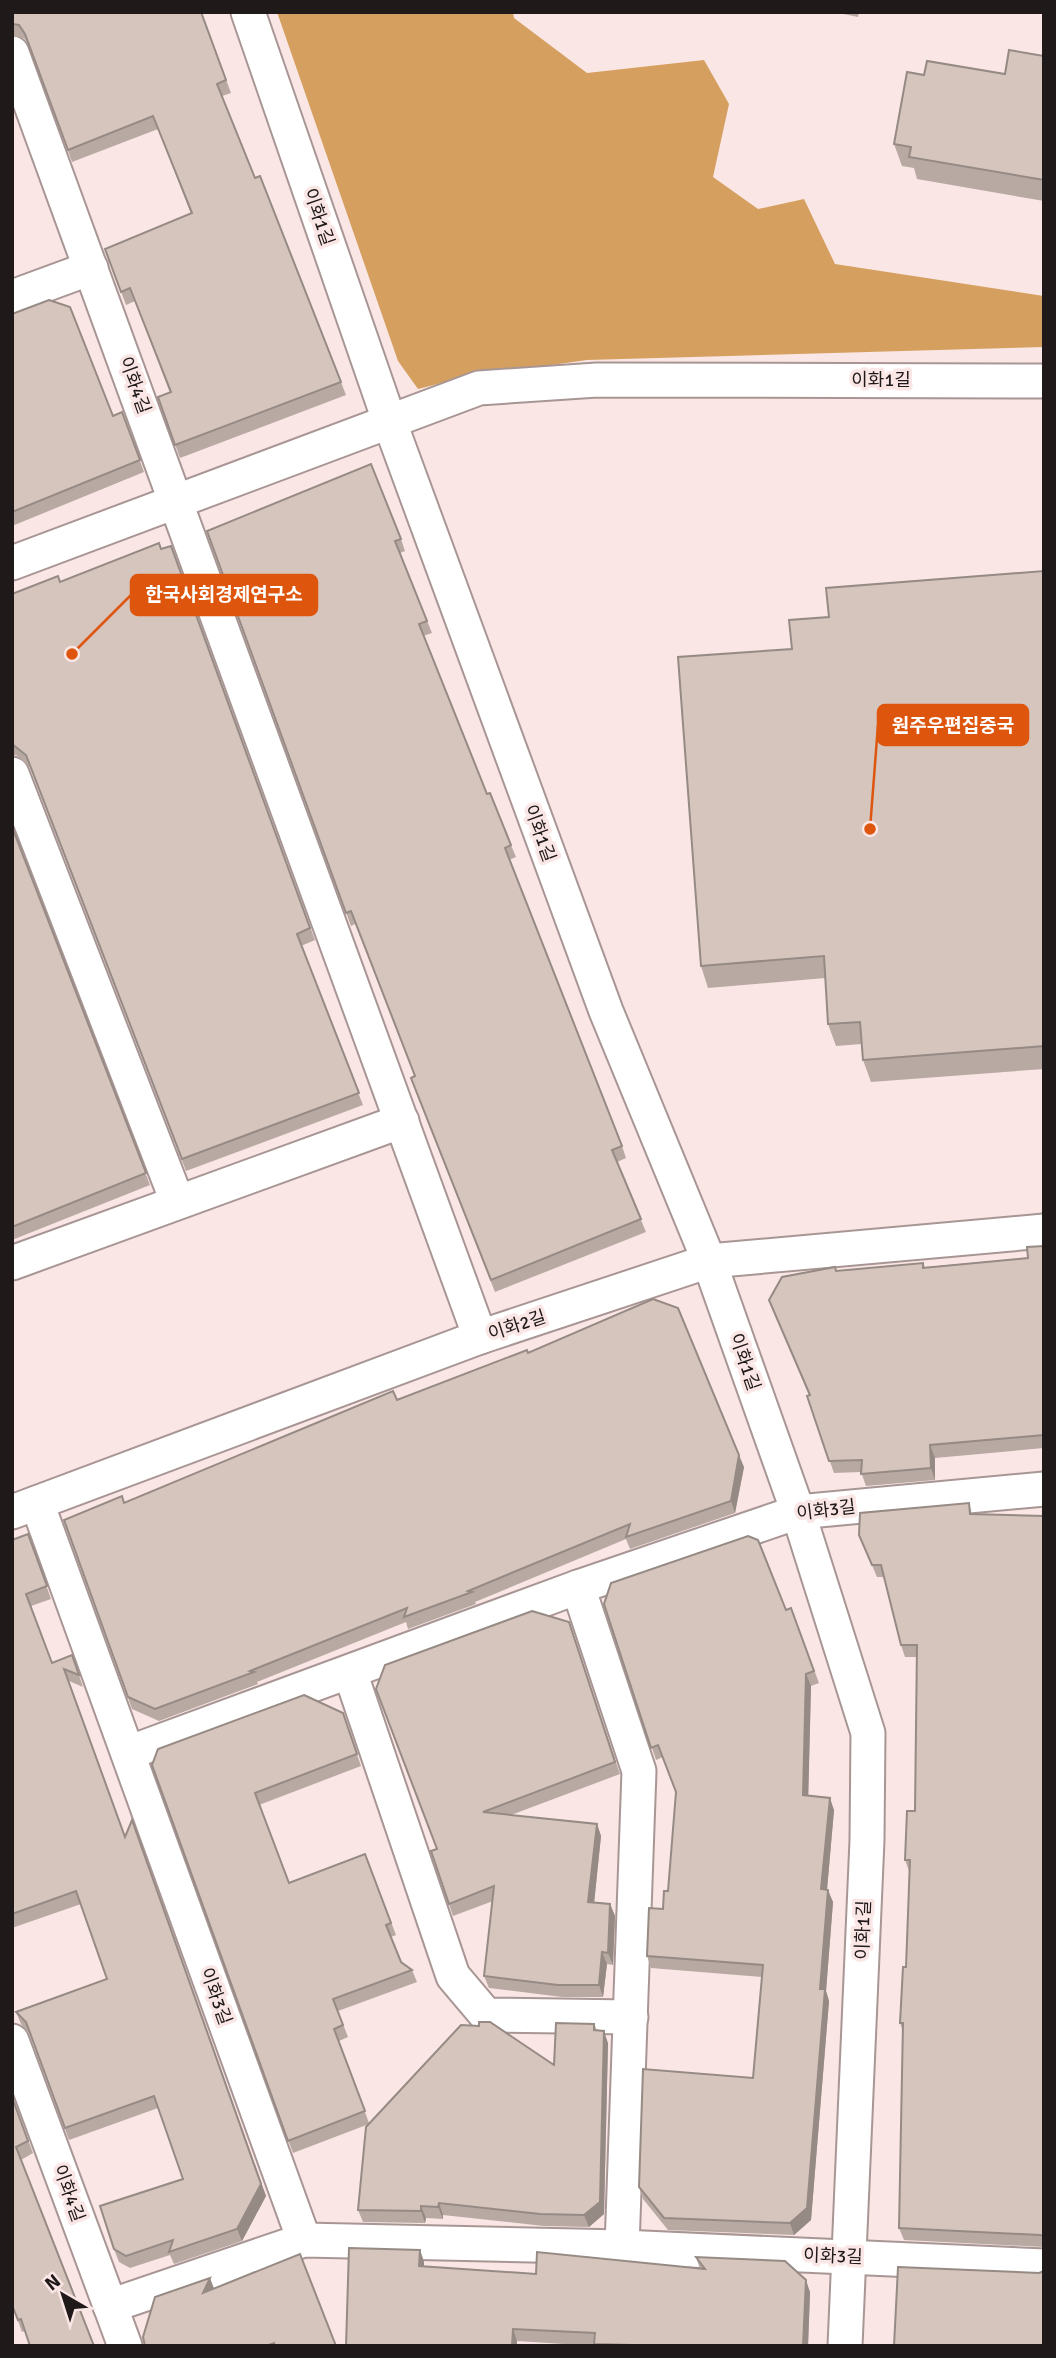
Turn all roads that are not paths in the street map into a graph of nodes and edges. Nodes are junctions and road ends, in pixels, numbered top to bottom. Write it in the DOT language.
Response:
graph roads {
  1 [pos="248,12"];
  2 [pos="12,54"];
  3 [pos="91,268"];
  4 [pos="12,297"];
  5 [pos="1044,381"];
  6 [pos="390,422"];
  7 [pos="178,502"];
  8 [pos="12,564"];
  9 [pos="12,774"];
  10 [pos="401,1121"];
  11 [pos="177,1200"];
  12 [pos="1044,1231"];
  13 [pos="709,1261"];
  14 [pos="12,1263"];
  15 [pos="480,1337"];
  16 [pos="1044,1489"];
  17 [pos="25,1508"];
  18 [pos="798,1512"];
  19 [pos="578,1587"];
  20 [pos="350,1672"];
  21 [pos="128,1753"];
  22 [pos="631,2017"];
  23 [pos="12,2041"];
  24 [pos="304,2240"];
  25 [pos="622,2247"];
  26 [pos="850,2256"];
  27 [pos="1044,2266"];
  28 [pos="110,2306"];
  29 [pos="125,2346"];
  30 [pos="845,2346"];
  1 -- 6 [label="street, 이화1길"];
  2 -- 3 [label="street, 이화4길"];
  3 -- 4 [label="street"];
  3 -- 7 [label="street, 이화4길"];
  5 -- 6 [label="street, 이화1길"];
  6 -- 7 [label="street, 이화1길"];
  6 -- 13 [label="street, 이화1길"];
  7 -- 8 [label="street, 이화1길"];
  7 -- 10 [label="street"];
  9 -- 11 [label="street"];
  10 -- 11 [label="street"];
  10 -- 15 [label="street"];
  11 -- 14 [label="street"];
  12 -- 13 [label="street, 이화2길"];
  13 -- 15 [label="street, 이화2길"];
  13 -- 18 [label="street, 이화1길"];
  15 -- 17 [label="street, 이화2길"];
  16 -- 18 [label="street, 이화3길"];
  17 -- 21 [label="street, 이화3길"];
  18 -- 19 [label="street, 이화3길"];
  18 -- 26 [label="street, 이화1길"];
  19 -- 20 [label="street, 이화3길"];
  19 -- 22 [label="street"];
  20 -- 21 [label="street, 이화3길"];
  20 -- 22 [label="street"];
  21 -- 24 [label="street, 이화3길"];
  22 -- 25 [label="street"];
  23 -- 28 [label="street, 이화4길"];
  24 -- 25 [label="street, 이화3길"];
  24 -- 28 [label="street, 이화3길"];
  25 -- 26 [label="street, 이화3길"];
  26 -- 27 [label="street, 이화3길"];
  26 -- 30 [label="street, 이화1길"];
  28 -- 29 [label="street, 이화4길"];
}
